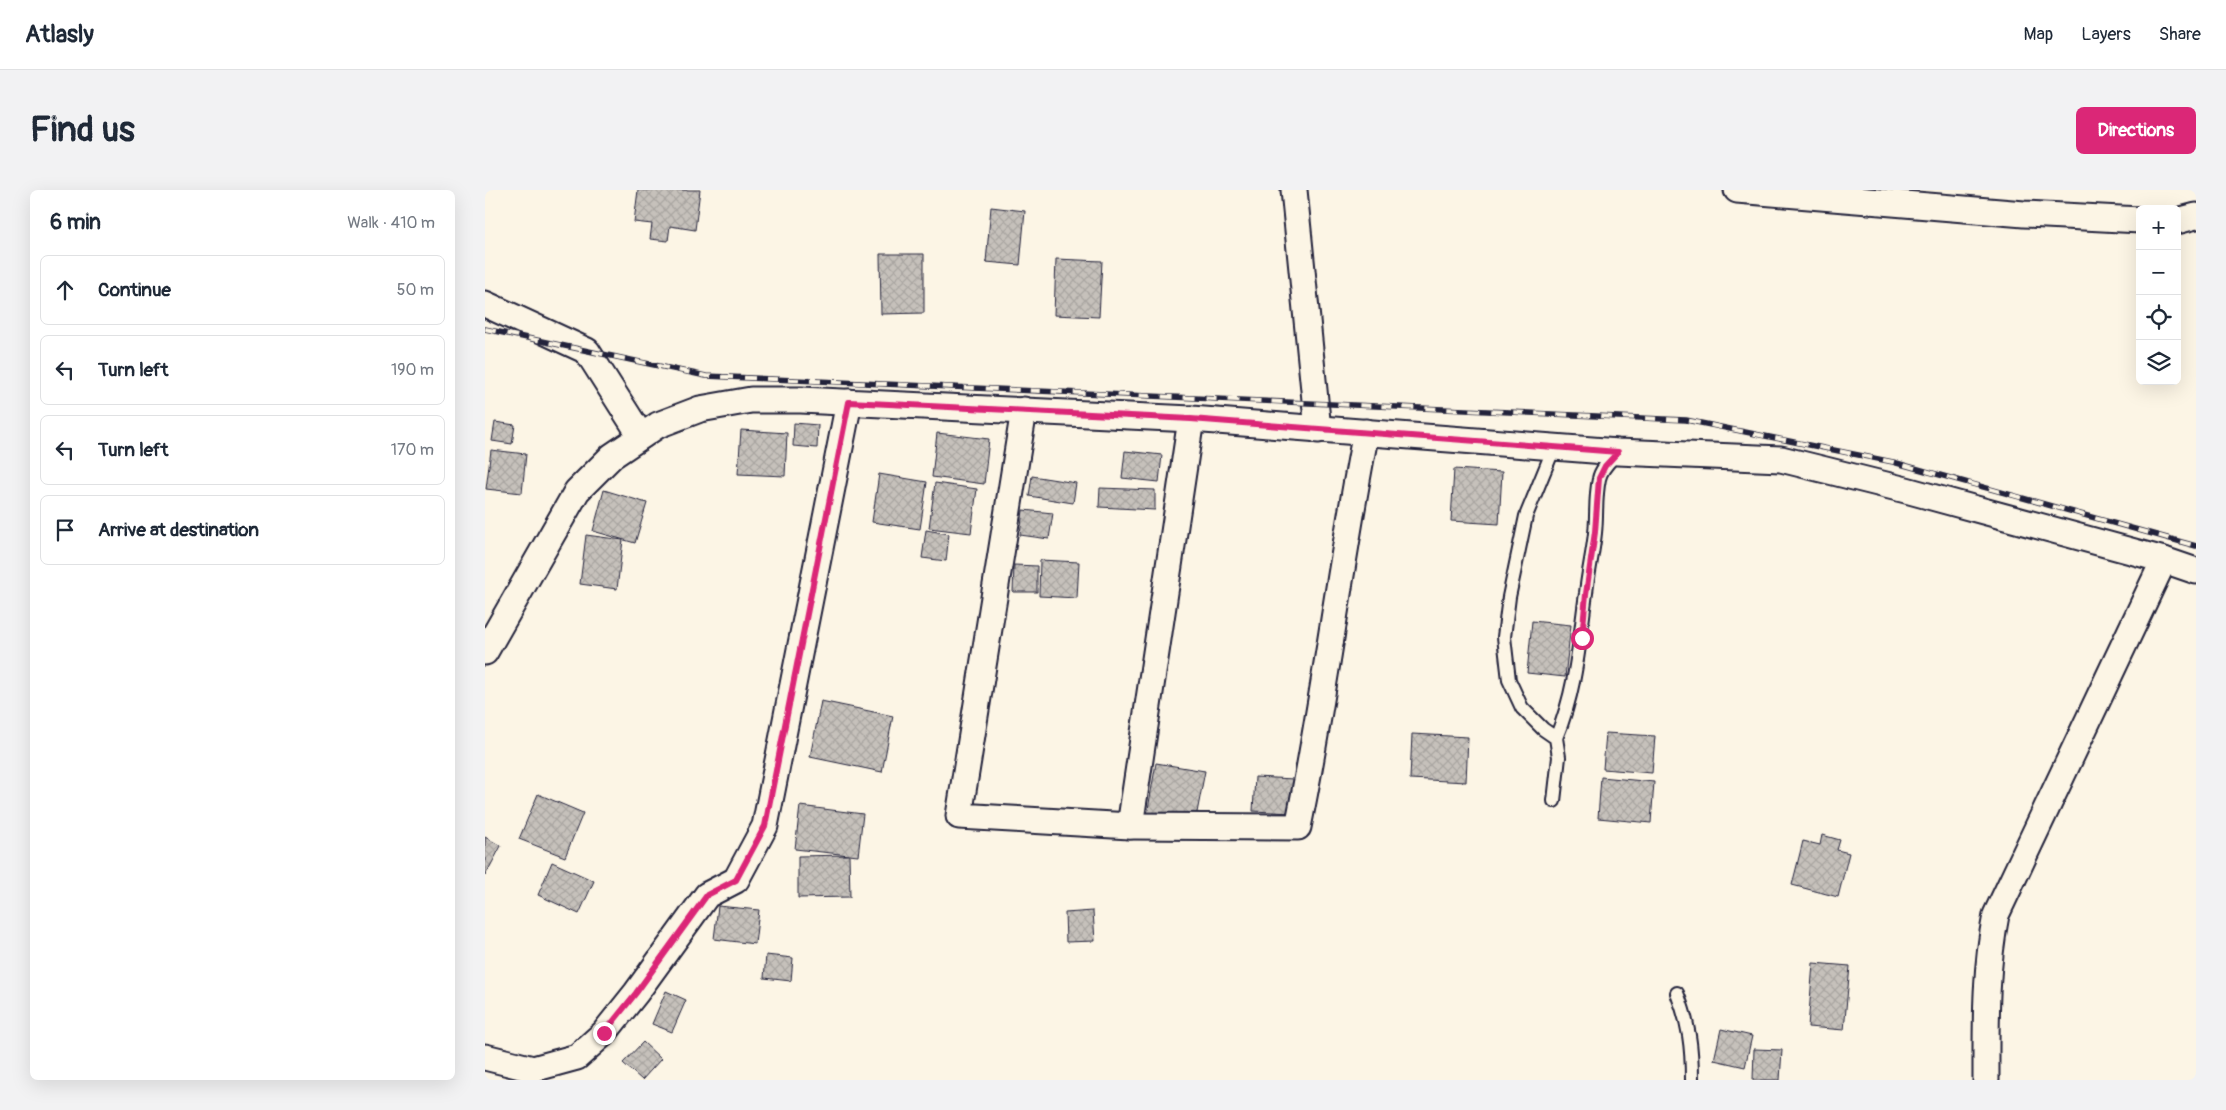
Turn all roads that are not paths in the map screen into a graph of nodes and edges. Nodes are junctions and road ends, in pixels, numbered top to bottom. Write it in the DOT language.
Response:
graph roads {
  1 [pos="1294,190"];
  2 [pos="1737,190"];
  3 [pos="2196,216"];
  4 [pos="2136,220"];
  5 [pos="2181,220"];
  6 [pos="485,304"];
  7 [pos="849,402"];
  8 [pos="1023,410"];
  9 [pos="1191,419"];
  10 [pos="1318,430"];
  11 [pos="1366,432"];
  12 [pos="641,436"];
  13 [pos="1555,446"];
  14 [pos="1618,452"];
  15 [pos="2164,560"];
  16 [pos="2196,571"];
  17 [pos="485,652"];
  18 [pos="1556,738"];
  19 [pos="1554,801"];
  20 [pos="1130,826"];
  21 [pos="1677,993"];
  22 [pos="485,1057"];
  23 [pos="1692,1080"];
  24 [pos="1987,1080"];
  1 -- 10 [label="street"];
  2 -- 4 [label="street"];
  3 -- 5 [label="street"];
  6 -- 12 [label="street"];
  7 -- 8 [label="street"];
  7 -- 12 [label="street"];
  7 -- 22 [label="street"];
  8 -- 9 [label="street"];
  8 -- 20 [label="street"];
  9 -- 10 [label="street"];
  9 -- 20 [label="street"];
  10 -- 11 [label="street"];
  11 -- 13 [label="street"];
  11 -- 20 [label="street"];
  12 -- 17 [label="street"];
  13 -- 14 [label="street"];
  13 -- 18 [label="lane"];
  14 -- 15 [label="street"];
  14 -- 18 [label="lane"];
  15 -- 16 [label="street"];
  15 -- 24 [label="street"];
  18 -- 19 [label="lane"];
  21 -- 23 [label="lane"];
}
